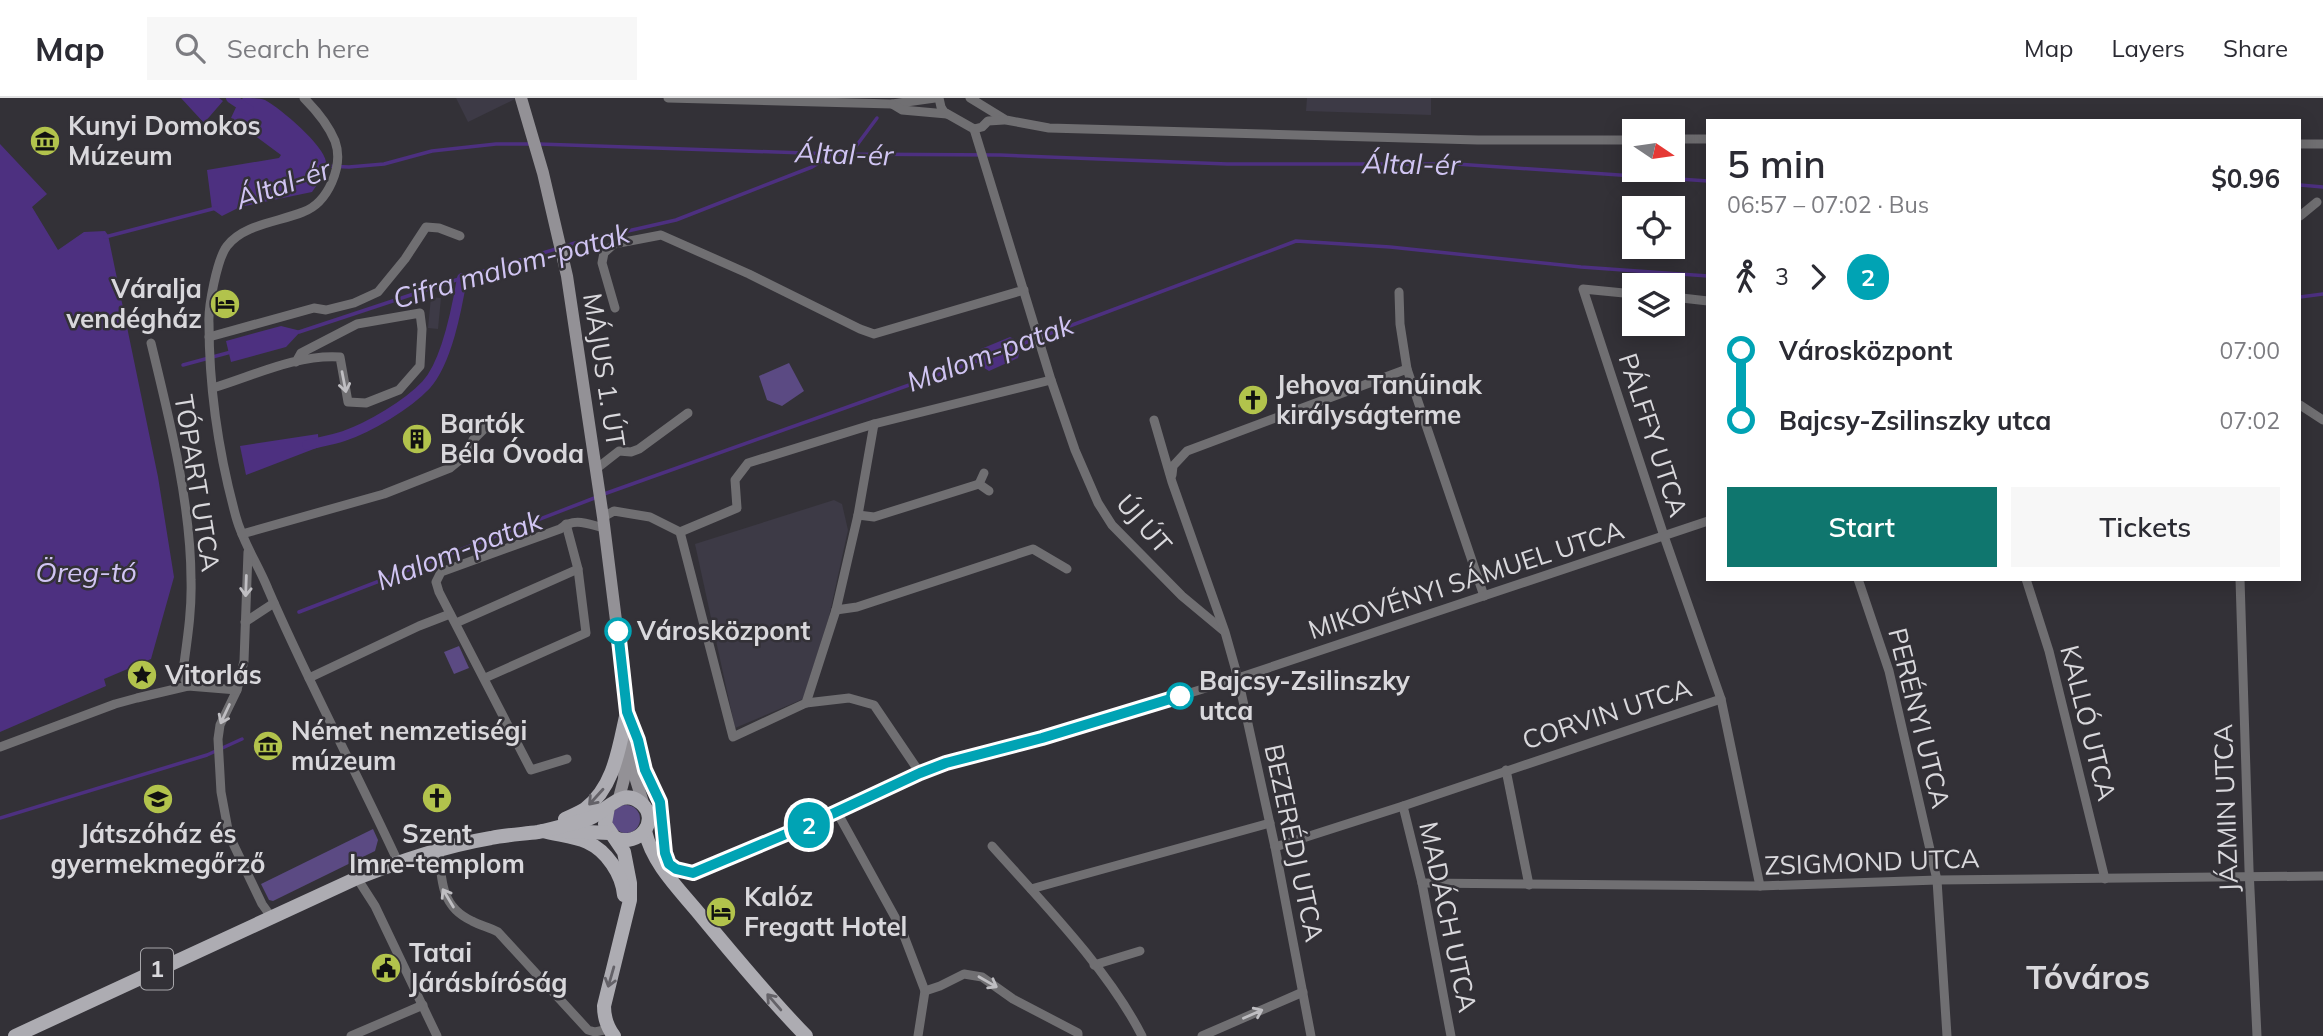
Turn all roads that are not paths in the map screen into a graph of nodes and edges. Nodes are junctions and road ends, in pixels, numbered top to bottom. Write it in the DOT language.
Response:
graph roads {
  1 [pos="304,98"];
  2 [pos="521,98"];
  3 [pos="668,98"];
  4 [pos="937,98"];
  5 [pos="970,98"];
  6 [pos="891,104"];
  7 [pos="983,107"];
  8 [pos="947,114"];
  9 [pos="1006,120"];
  10 [pos="985,123"];
  11 [pos="974,129"];
  12 [pos="1685,139"];
  13 [pos="1706,139"];
  14 [pos="1622,140"];
  15 [pos="2301,144"];
  16 [pos="2323,144"];
  17 [pos="2317,202"];
  18 [pos="2301,215"];
  19 [pos="460,236"];
  20 [pos="1024,290"];
  21 [pos="1399,292"];
  22 [pos="1622,293"];
  23 [pos="1685,299"];
  24 [pos="1706,301"];
  25 [pos="615,308"];
  26 [pos="209,337"];
  27 [pos="151,344"];
  28 [pos="296,362"];
  29 [pos="1407,369"];
  30 [pos="1051,380"];
  31 [pos="213,388"];
  32 [pos="2301,406"];
  33 [pos="688,413"];
  34 [pos="1154,420"];
  35 [pos="2323,420"];
  36 [pos="874,424"];
  37 [pos="485,428"];
  38 [pos="596,469"];
  39 [pos="984,472"];
  40 [pos="1172,482"];
  41 [pos="979,484"];
  42 [pos="989,491"];
  43 [pos="858,516"];
  44 [pos="1706,522"];
  45 [pos="603,523"];
  46 [pos="566,524"];
  47 [pos="680,532"];
  48 [pos="242,534"];
  49 [pos="1664,536"];
  50 [pos="248,551"];
  51 [pos="578,569"];
  52 [pos="1067,569"];
  53 [pos="1859,581"];
  54 [pos="2027,581"];
  55 [pos="2240,581"];
  56 [pos="1484,596"];
  57 [pos="274,603"];
  58 [pos="836,610"];
  59 [pos="450,614"];
  60 [pos="245,622"];
  61 [pos="456,623"];
  62 [pos="1225,632"];
  63 [pos="309,678"];
  64 [pos="485,678"];
  65 [pos="1238,678"];
  66 [pos="188,686"];
  67 [pos="237,691"];
  68 [pos="1721,699"];
  69 [pos="806,703"];
  70 [pos="627,712"];
  71 [pos="0,747"];
  72 [pos="567,758"];
  73 [pos="1506,770"];
  74 [pos="920,773"];
  75 [pos="614,802"];
  76 [pos="644,806"];
  77 [pos="1403,806"];
  78 [pos="837,812"];
  79 [pos="1270,823"];
  80 [pos="542,831"];
  81 [pos="645,831"];
  82 [pos="612,835"];
  83 [pos="992,846"];
  84 [pos="1275,847"];
  85 [pos="439,849"];
  86 [pos="398,862"];
  87 [pos="669,864"];
  88 [pos="693,873"];
  89 [pos="2323,876"];
  90 [pos="2249,877"];
  91 [pos="357,878"];
  92 [pos="2105,879"];
  93 [pos="1937,880"];
  94 [pos="1422,883"];
  95 [pos="1529,885"];
  96 [pos="1760,886"];
  97 [pos="1031,889"];
  98 [pos="685,890"];
  99 [pos="698,912"];
  100 [pos="272,918"];
  101 [pos="624,925"];
  102 [pos="1140,951"];
  103 [pos="1094,965"];
  104 [pos="925,991"];
  105 [pos="1303,992"];
  106 [pos="423,1005"];
  107 [pos="611,1033"];
  108 [pos="17,1036"];
  109 [pos="351,1036"];
  110 [pos="437,1036"];
  111 [pos="806,1036"];
  112 [pos="918,1036"];
  113 [pos="1078,1036"];
  114 [pos="1142,1036"];
  115 [pos="1202,1036"];
  116 [pos="1311,1036"];
  117 [pos="1451,1036"];
  118 [pos="1947,1036"];
  119 [pos="2257,1036"];
  1 -- 26 [label="street"];
  2 -- 38 [label="main road, MÁJUS 1. ÚT"];
  3 -- 6 [label="street"];
  4 -- 6 [label="street"];
  4 -- 8 [label="street"];
  5 -- 7 [label="street"];
  6 -- 8 [label="street"];
  7 -- 9 [label="street"];
  7 -- 10 [label="street"];
  8 -- 11 [label="street"];
  9 -- 10 [label="street"];
  9 -- 14 [label="street"];
  10 -- 11 [label="street"];
  11 -- 20 [label="street, ÚJ ÚT"];
  12 -- 13 [label="street"];
  15 -- 16 [label="street"];
  17 -- 18 [label="street"];
  19 -- 26 [label="street"];
  20 -- 25 [label="street"];
  20 -- 30 [label="street, ÚJ ÚT"];
  21 -- 29 [label="street"];
  22 -- 49 [label="street, PÁLFFY UTCA"];
  23 -- 24 [label="street"];
  26 -- 31 [label="street"];
  27 -- 66 [label="street, TÓPART UTCA"];
  28 -- 28 [label="street, one-way"];
  28 -- 31 [label="street"];
  29 -- 40 [label="street"];
  29 -- 56 [label="street"];
  30 -- 36 [label="street"];
  30 -- 62 [label="street, ÚJ ÚT"];
  31 -- 48 [label="street"];
  32 -- 35 [label="street"];
  33 -- 38 [label="street"];
  34 -- 40 [label="street, BEZERÉDJ UTCA"];
  36 -- 43 [label="street"];
  36 -- 47 [label="street"];
  37 -- 48 [label="street"];
  38 -- 45 [label="main road, MÁJUS 1. ÚT"];
  39 -- 41 [label="street"];
  40 -- 62 [label="street, BEZERÉDJ UTCA"];
  41 -- 42 [label="street"];
  41 -- 43 [label="street"];
  43 -- 58 [label="street"];
  44 -- 49 [label="street, MIKOVÉNYI SÁMUEL UTCA"];
  45 -- 46 [label="street"];
  45 -- 47 [label="street"];
  45 -- 70 [label="main road, MÁJUS 1. ÚT"];
  46 -- 51 [label="street"];
  46 -- 59 [label="street"];
  47 -- 69 [label="street"];
  48 -- 50 [label="street"];
  49 -- 56 [label="street, MIKOVÉNYI SÁMUEL UTCA"];
  49 -- 68 [label="street, PÁLFFY UTCA"];
  50 -- 57 [label="street"];
  50 -- 60 [label="street, one-way"];
  51 -- 61 [label="street"];
  51 -- 64 [label="street"];
  52 -- 58 [label="street"];
  53 -- 93 [label="street, PERÉNYI UTCA"];
  54 -- 92 [label="street, KALLÓ UTCA"];
  55 -- 90 [label="street, JÁZMIN UTCA"];
  56 -- 65 [label="street, MIKOVÉNYI SÁMUEL UTCA"];
  57 -- 60 [label="street"];
  57 -- 63 [label="street"];
  58 -- 69 [label="street"];
  59 -- 61 [label="street"];
  59 -- 63 [label="street"];
  60 -- 67 [label="street"];
  61 -- 64 [label="street"];
  62 -- 65 [label="street, BEZERÉDJ UTCA"];
  63 -- 86 [label="street"];
  64 -- 72 [label="street"];
  65 -- 74 [label="street"];
  65 -- 79 [label="street, BEZERÉDJ UTCA"];
  66 -- 67 [label="street"];
  66 -- 71 [label="street"];
  67 -- 100 [label="street, one-way"];
  68 -- 73 [label="street, CORVIN UTCA"];
  68 -- 96 [label="street, PÁLFFY UTCA"];
  69 -- 74 [label="street"];
  70 -- 75 [label="main road, MÁJUS 1. ÚT"];
  70 -- 76 [label="main road, MÁJUS 1. ÚT"];
  70 -- 80 [label="main road, one-way"];
  70 -- 87 [label="main road"];
  73 -- 77 [label="street, CORVIN UTCA"];
  73 -- 95 [label="street, CORVIN UTCA"];
  74 -- 78 [label="street"];
  75 -- 76 [label="main road"];
  75 -- 80 [label="main road, 1"];
  75 -- 82 [label="main road, 1"];
  76 -- 81 [label="main road"];
  77 -- 84 [label="street, CORVIN UTCA"];
  77 -- 94 [label="street, MADÁCH UTCA"];
  78 -- 88 [label="street"];
  78 -- 104 [label="street"];
  79 -- 84 [label="street, BEZERÉDJ UTCA"];
  79 -- 97 [label="street"];
  80 -- 82 [label="main road, 1"];
  80 -- 85 [label="main road, 1"];
  80 -- 101 [label="main road, 1"];
  81 -- 82 [label="main road, 1"];
  81 -- 99 [label="main road"];
  82 -- 101 [label="main road, 1"];
  83 -- 97 [label="street"];
  84 -- 105 [label="street, BEZERÉDJ UTCA"];
  85 -- 86 [label="main road, 1"];
  107 -- 85 [label="street, one-way"];
  86 -- 91 [label="main road, 1"];
  87 -- 88 [label="street"];
  87 -- 98 [label="main road"];
  88 -- 98 [label="street"];
  89 -- 90 [label="street, ZSIGMOND UTCA"];
  90 -- 92 [label="street, ZSIGMOND UTCA"];
  90 -- 119 [label="street, JÁZMIN UTCA"];
  91 -- 100 [label="main road, 1"];
  91 -- 106 [label="street"];
  92 -- 93 [label="street, ZSIGMOND UTCA"];
  93 -- 96 [label="street, ZSIGMOND UTCA"];
  93 -- 118 [label="street, PERÉNYI UTCA"];
  94 -- 95 [label="street, ZSIGMOND UTCA"];
  94 -- 117 [label="street, MADÁCH UTCA"];
  95 -- 96 [label="street, ZSIGMOND UTCA"];
  97 -- 103 [label="street"];
  98 -- 99 [label="main road"];
  111 -- 99 [label="main road, one-way"];
  100 -- 108 [label="main road, 1"];
  101 -- 107 [label="main road, 1, one-way"];
  102 -- 103 [label="street"];
  103 -- 114 [label="street"];
  104 -- 112 [label="street"];
  104 -- 113 [label="street, one-way"];
  115 -- 105 [label="street, one-way"];
  105 -- 116 [label="street, BEZERÉDJ UTCA"];
  106 -- 109 [label="street"];
  106 -- 110 [label="street"];
}
